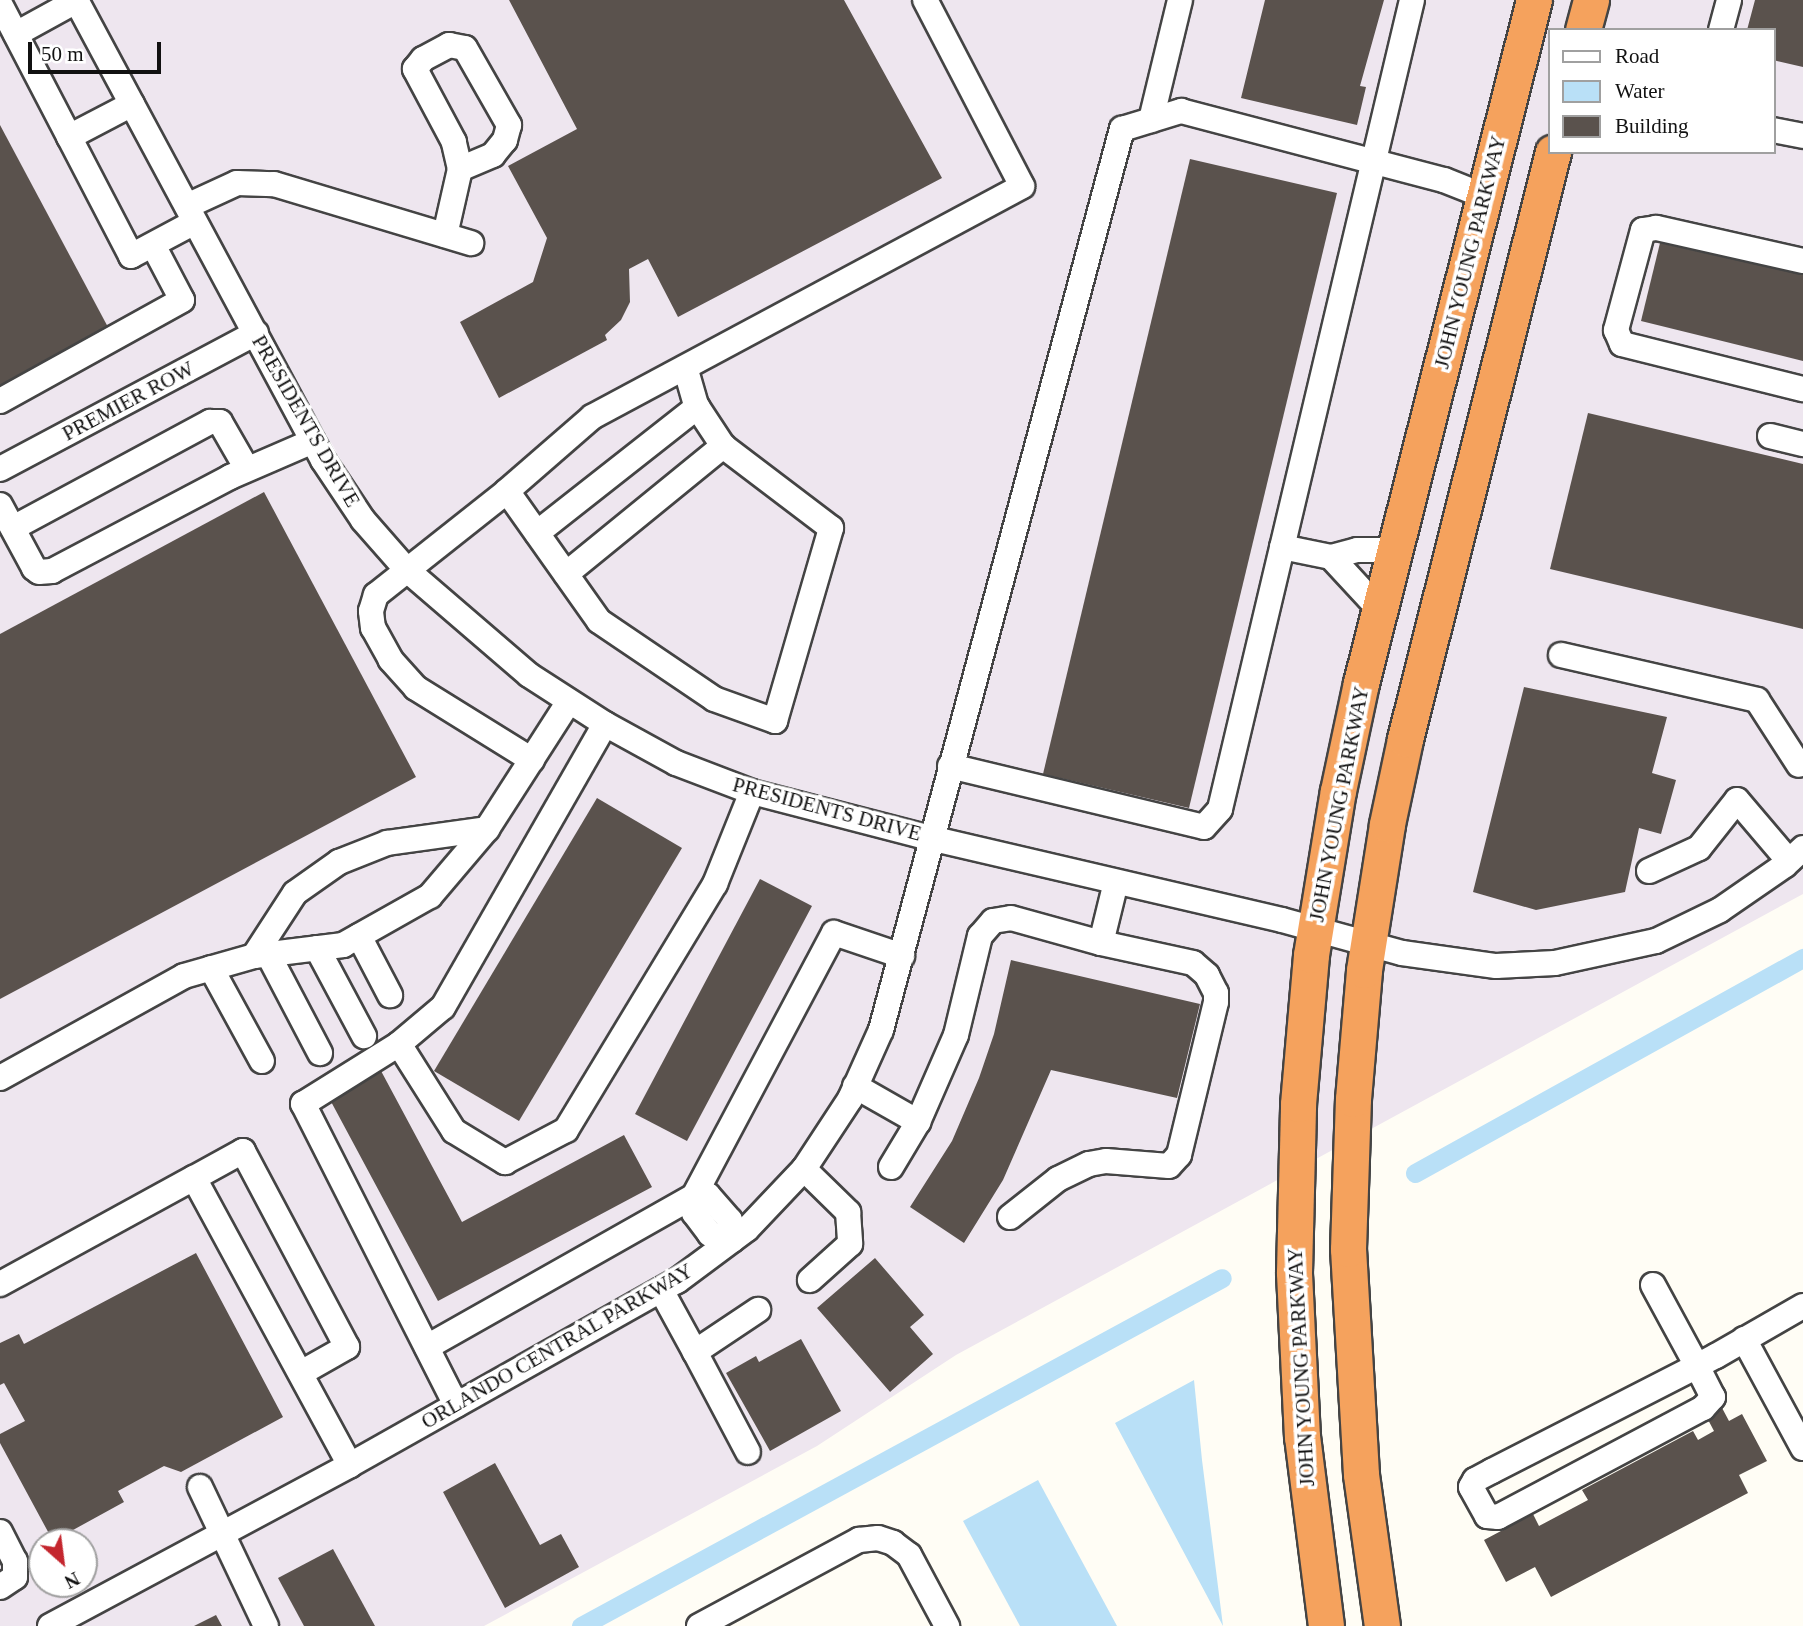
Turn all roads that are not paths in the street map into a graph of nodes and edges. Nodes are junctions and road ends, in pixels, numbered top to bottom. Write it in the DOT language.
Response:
graph roads {
  1 [pos="76,0"];
  2 [pos="925,0"];
  3 [pos="1181,0"];
  4 [pos="1412,0"];
  5 [pos="1534,0"];
  6 [pos="1591,0"];
  7 [pos="1729,0"];
  8 [pos="0,4"];
  9 [pos="1584,28"];
  10 [pos="1722,28"];
  11 [pos="16,34"];
  12 [pos="132,104"];
  13 [pos="1151,120"];
  14 [pos="1775,130"];
  15 [pos="1803,136"];
  16 [pos="69,137"];
  17 [pos="1552,154"];
  18 [pos="1372,161"];
  19 [pos="460,169"];
  20 [pos="1484,196"];
  21 [pos="191,214"];
  22 [pos="445,236"];
  23 [pos="471,243"];
  24 [pos="153,245"];
  25 [pos="1526,259"];
  26 [pos="1803,261"];
  27 [pos="256,333"];
  28 [pos="686,369"];
  29 [pos="1803,389"];
  30 [pos="0,401"];
  31 [pos="697,407"];
  32 [pos="1770,436"];
  33 [pos="313,441"];
  34 [pos="1803,444"];
  35 [pos="723,446"];
  36 [pos="4,459"];
  37 [pos="247,470"];
  38 [pos="507,491"];
  39 [pos="0,506"];
  40 [pos="13,528"];
  41 [pos="537,533"];
  42 [pos="1282,547"];
  43 [pos="1395,550"];
  44 [pos="1331,557"];
  45 [pos="407,570"];
  46 [pos="566,574"];
  47 [pos="1379,609"];
  48 [pos="1560,655"];
  49 [pos="568,703"];
  50 [pos="605,724"];
  51 [pos="532,760"];
  52 [pos="950,766"];
  53 [pos="1802,770"];
  54 [pos="752,792"];
  55 [pos="486,829"];
  56 [pos="930,838"];
  57 [pos="1796,855"];
  58 [pos="1649,871"];
  59 [pos="1116,882"];
  60 [pos="1315,929"];
  61 [pos="359,936"];
  62 [pos="1101,943"];
  63 [pos="1368,944"];
  64 [pos="317,948"];
  65 [pos="261,955"];
  66 [pos="902,956"];
  67 [pos="211,968"];
  68 [pos="390,995"];
  69 [pos="364,1036"];
  70 [pos="399,1044"];
  71 [pos="320,1053"];
  72 [pos="261,1061"];
  73 [pos="0,1078"];
  74 [pos="855,1086"];
  75 [pos="918,1122"];
  76 [pos="891,1167"];
  77 [pos="804,1169"];
  78 [pos="194,1178"];
  79 [pos="694,1196"];
  80 [pos="1010,1217"];
  81 [pos="732,1240"];
  82 [pos="810,1280"];
  83 [pos="0,1284"];
  84 [pos="1653,1285"];
  85 [pos="661,1290"];
  86 [pos="1803,1306"];
  87 [pos="758,1310"];
  88 [pos="1744,1339"];
  89 [pos="427,1347"];
  90 [pos="695,1352"];
  91 [pos="1697,1366"];
  92 [pos="301,1373"];
  93 [pos="456,1405"];
  94 [pos="1803,1448"];
  95 [pos="748,1452"];
  96 [pos="350,1465"];
  97 [pos="201,1487"];
  98 [pos="0,1532"];
  99 [pos="223,1533"];
  100 [pos="0,1587"];
  101 [pos="55,1625"];
  102 [pos="266,1626"];
  103 [pos="699,1626"];
  104 [pos="947,1626"];
  105 [pos="1326,1626"];
  106 [pos="1382,1626"];
  1 -- 11 [label="street"];
  1 -- 12 [label="street, PRESIDENTS DRIVE"];
  2 -- 28 [label="street"];
  3 -- 13 [label="street"];
  4 -- 18 [label="street"];
  5 -- 20 [label="highway, JOHN YOUNG PARKWAY"];
  6 -- 9 [label="highway"];
  7 -- 10 [label="street"];
  8 -- 11 [label="street"];
  11 -- 16 [label="street"];
  12 -- 16 [label="street"];
  12 -- 21 [label="street, PRESIDENTS DRIVE"];
  13 -- 18 [label="street"];
  13 -- 52 [label="street, ORLANDO CENTRAL PARKWAY"];
  14 -- 15 [label="street"];
  16 -- 24 [label="street"];
  17 -- 25 [label="highway"];
  18 -- 20 [label="street"];
  18 -- 42 [label="street"];
  19 -- 19 [label="street"];
  19 -- 22 [label="street"];
  20 -- 25 [label="highway"];
  20 -- 43 [label="highway, JOHN YOUNG PARKWAY"];
  21 -- 22 [label="street"];
  21 -- 24 [label="street"];
  21 -- 27 [label="street, PRESIDENTS DRIVE"];
  22 -- 23 [label="street"];
  24 -- 30 [label="street"];
  25 -- 63 [label="highway"];
  26 -- 29 [label="street"];
  27 -- 33 [label="street, PRESIDENTS DRIVE"];
  27 -- 36 [label="street, PREMIER ROW"];
  28 -- 31 [label="street"];
  28 -- 38 [label="street"];
  31 -- 35 [label="street"];
  31 -- 41 [label="street"];
  32 -- 34 [label="street"];
  33 -- 37 [label="street"];
  33 -- 45 [label="street, PRESIDENTS DRIVE"];
  35 -- 46 [label="street"];
  35 -- 46 [label="street"];
  37 -- 40 [label="street"];
  37 -- 40 [label="street"];
  38 -- 41 [label="street"];
  38 -- 45 [label="street"];
  39 -- 40 [label="street"];
  41 -- 46 [label="street"];
  42 -- 44 [label="street"];
  42 -- 52 [label="street"];
  43 -- 44 [label="street"];
  43 -- 47 [label="highway, JOHN YOUNG PARKWAY"];
  44 -- 47 [label="street"];
  45 -- 49 [label="street, PRESIDENTS DRIVE"];
  45 -- 51 [label="street"];
  47 -- 60 [label="highway, JOHN YOUNG PARKWAY"];
  48 -- 53 [label="street"];
  49 -- 50 [label="street, PRESIDENTS DRIVE"];
  49 -- 51 [label="street"];
  50 -- 54 [label="street, PRESIDENTS DRIVE"];
  50 -- 70 [label="street"];
  51 -- 55 [label="street"];
  52 -- 56 [label="street, ORLANDO CENTRAL PARKWAY"];
  54 -- 56 [label="street, PRESIDENTS DRIVE"];
  54 -- 70 [label="street"];
  55 -- 61 [label="street"];
  55 -- 65 [label="street"];
  56 -- 59 [label="street, PRESIDENTS DRIVE"];
  56 -- 66 [label="street, ORLANDO CENTRAL PARKWAY"];
  57 -- 58 [label="street"];
  57 -- 63 [label="street, PRESIDENTS DRIVE"];
  59 -- 60 [label="street, PRESIDENTS DRIVE"];
  59 -- 62 [label="street"];
  60 -- 63 [label="street, PRESIDENTS DRIVE"];
  60 -- 105 [label="highway, JOHN YOUNG PARKWAY"];
  61 -- 64 [label="street"];
  61 -- 68 [label="street"];
  62 -- 75 [label="street"];
  62 -- 80 [label="street"];
  63 -- 106 [label="highway"];
  64 -- 65 [label="street"];
  64 -- 69 [label="street"];
  65 -- 67 [label="street"];
  65 -- 71 [label="street"];
  66 -- 74 [label="street, ORLANDO CENTRAL PARKWAY"];
  66 -- 79 [label="street"];
  67 -- 72 [label="street"];
  67 -- 73 [label="street"];
  70 -- 89 [label="street"];
  74 -- 75 [label="street"];
  74 -- 77 [label="street, ORLANDO CENTRAL PARKWAY"];
  75 -- 76 [label="street"];
  77 -- 81 [label="street, ORLANDO CENTRAL PARKWAY"];
  77 -- 82 [label="street"];
  78 -- 83 [label="street"];
  78 -- 92 [label="street"];
  78 -- 92 [label="street"];
  79 -- 81 [label="street"];
  79 -- 89 [label="street"];
  81 -- 85 [label="street, ORLANDO CENTRAL PARKWAY"];
  84 -- 91 [label="street"];
  85 -- 90 [label="street"];
  85 -- 93 [label="street, ORLANDO CENTRAL PARKWAY"];
  86 -- 88 [label="street"];
  87 -- 90 [label="street"];
  88 -- 91 [label="street"];
  88 -- 94 [label="street"];
  89 -- 93 [label="street"];
  90 -- 95 [label="street"];
  91 -- 91 [label="street"];
  92 -- 96 [label="street"];
  93 -- 96 [label="street, ORLANDO CENTRAL PARKWAY"];
  96 -- 99 [label="street, ORLANDO CENTRAL PARKWAY"];
  97 -- 99 [label="street"];
  98 -- 100 [label="street"];
  99 -- 101 [label="street, ORLANDO CENTRAL PARKWAY"];
  99 -- 102 [label="street"];
  103 -- 104 [label="street"];
}
